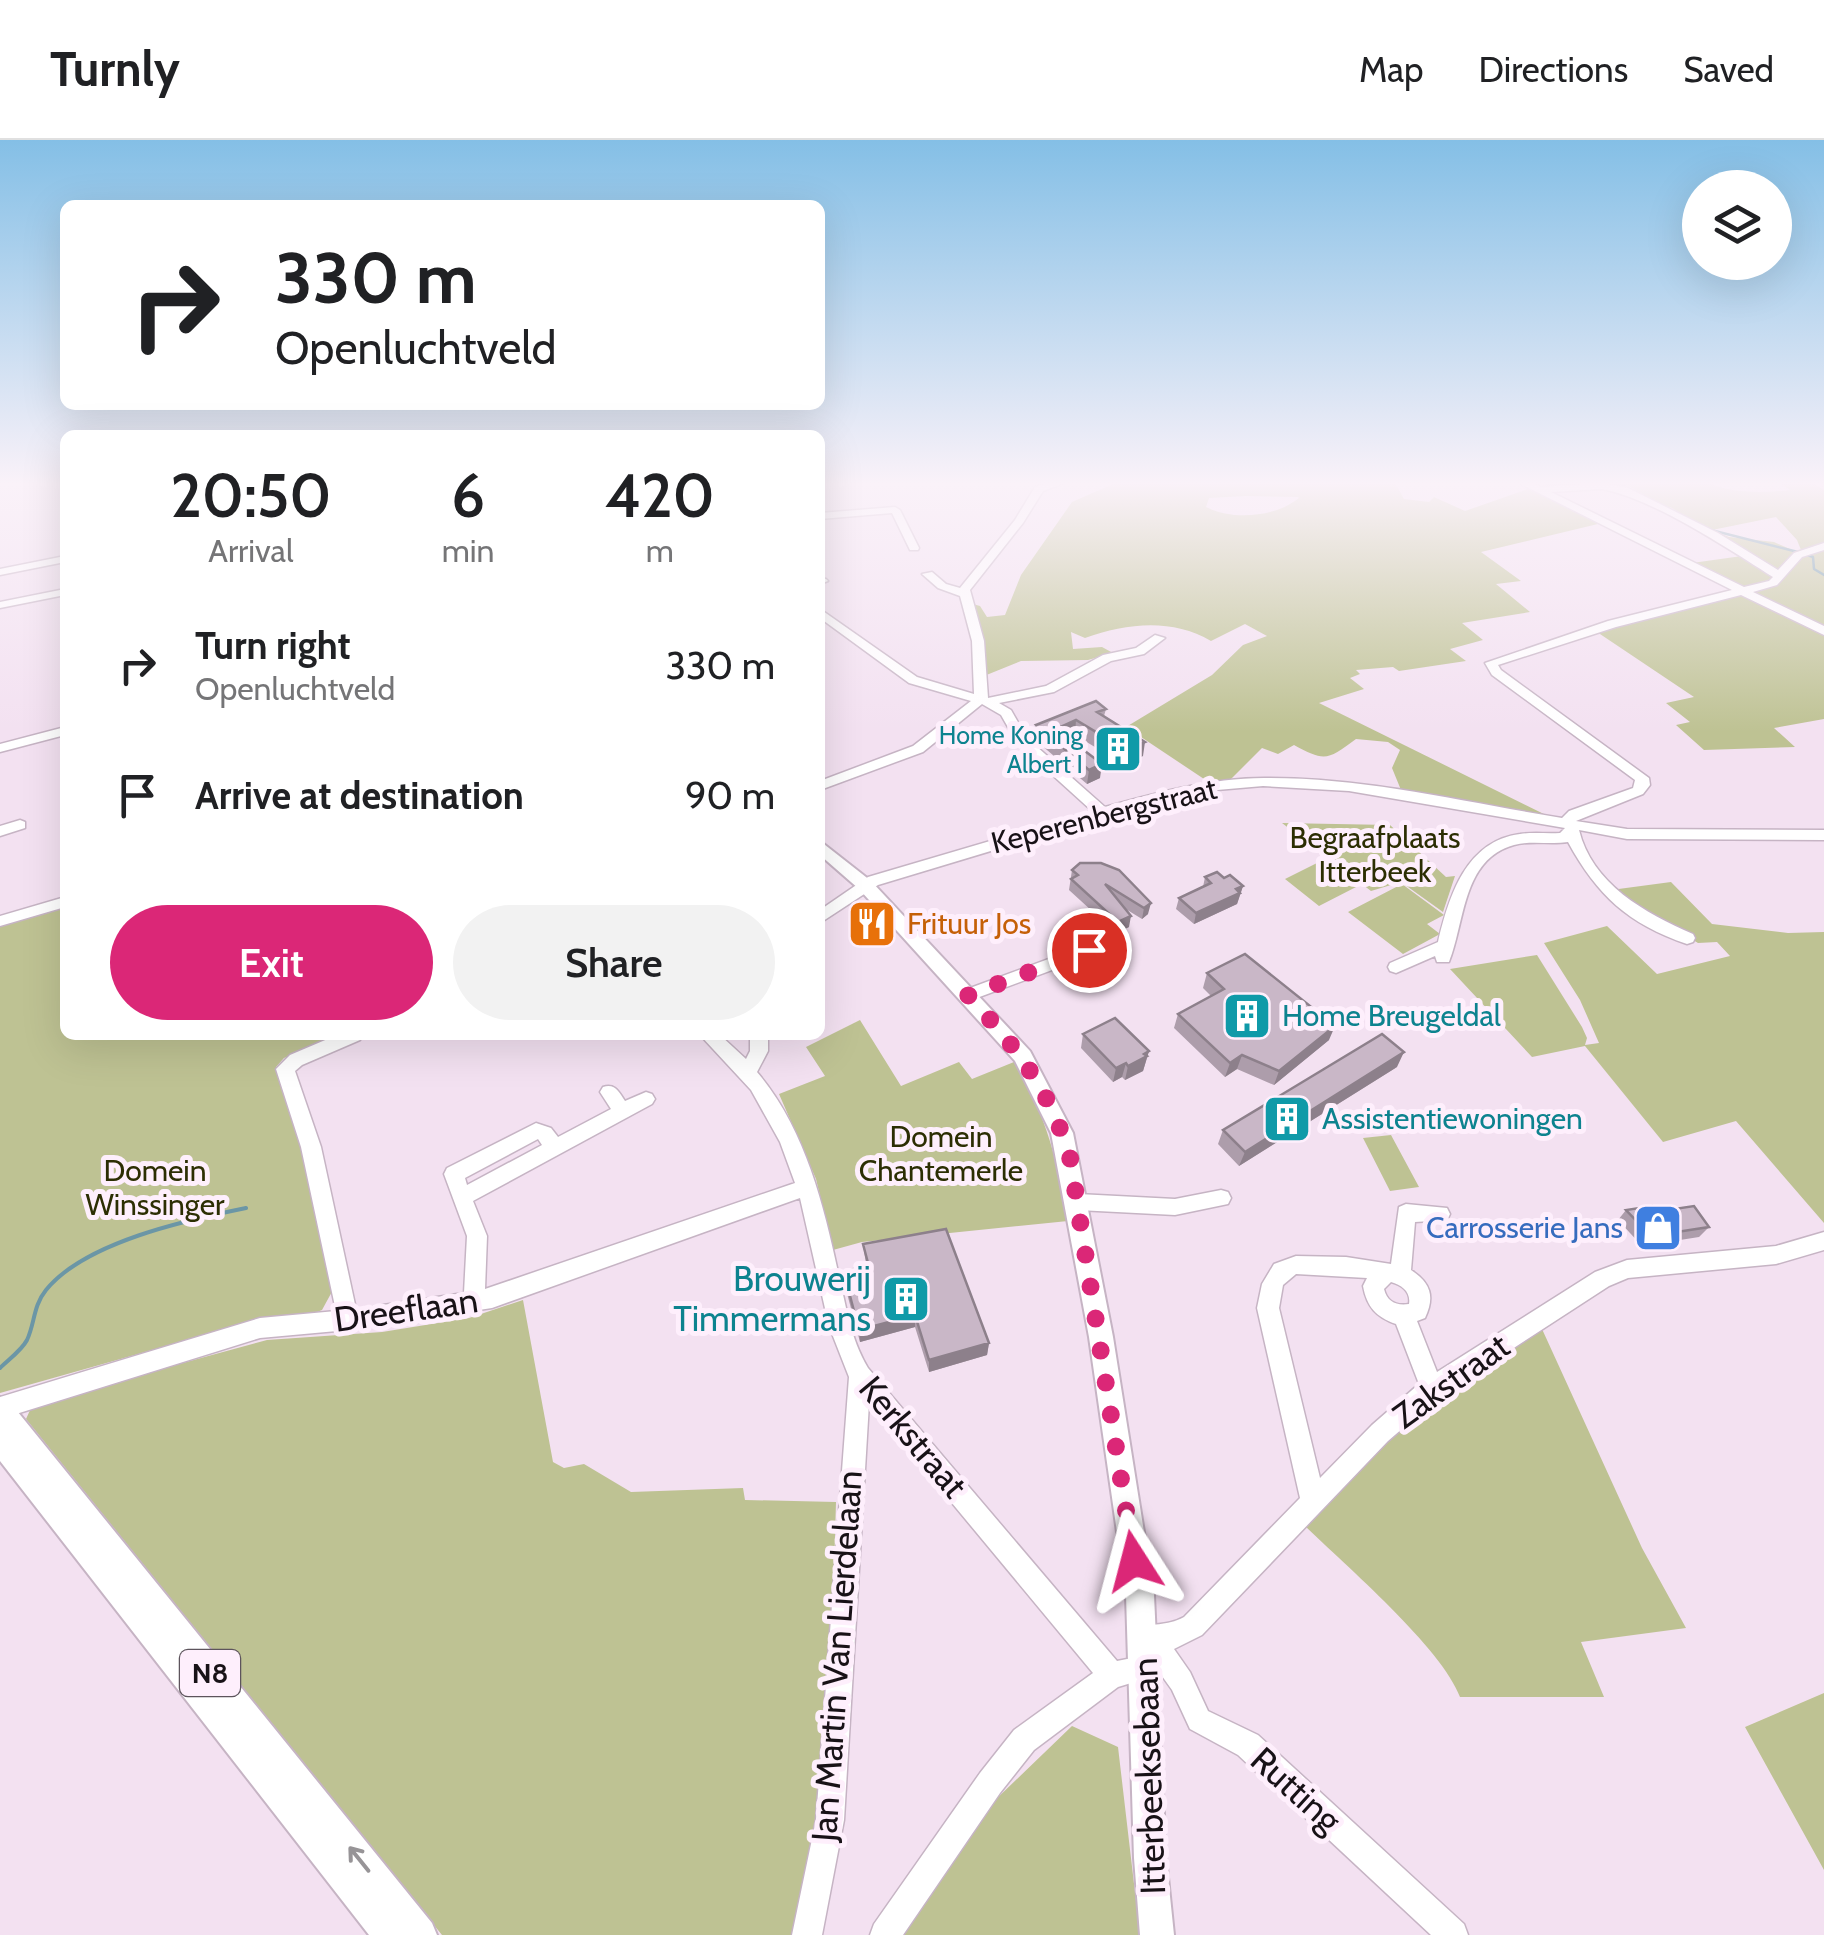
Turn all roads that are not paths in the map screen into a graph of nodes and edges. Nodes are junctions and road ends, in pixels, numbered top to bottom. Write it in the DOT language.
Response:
graph roads {
  1 [pos="36,565"];
  2 [pos="983,565"];
  3 [pos="1691,565"];
  4 [pos="1760,565"];
  5 [pos="1791,565"];
  6 [pos="0,572"];
  7 [pos="928,574"];
  8 [pos="1781,578"];
  9 [pos="1742,590"];
  10 [pos="60,593"];
  11 [pos="963,593"];
  12 [pos="0,605"];
  13 [pos="825,617"];
  14 [pos="1824,631"];
  15 [pos="1159,638"];
  16 [pos="984,701"];
  17 [pos="60,731"];
  18 [pos="0,748"];
  19 [pos="825,784"];
  20 [pos="1101,812"];
  21 [pos="20,825"];
  22 [pos="1570,828"];
  23 [pos="0,831"];
  24 [pos="1824,835"];
  25 [pos="825,850"];
  26 [pos="865,885"];
  27 [pos="60,903"];
  28 [pos="825,914"];
  29 [pos="0,921"];
  30 [pos="1687,938"];
  31 [pos="1089,950"];
  32 [pos="1396,967"];
  33 [pos="968,995"];
  34 [pos="342,1040"];
  35 [pos="715,1040"];
  36 [pos="760,1040"];
  37 [pos="749,1070"];
  38 [pos="608,1092"];
  39 [pos="646,1099"];
  40 [pos="622,1111"];
  41 [pos="806,1188"];
  42 [pos="1222,1198"];
  43 [pos="1078,1202"];
  44 [pos="1440,1214"];
  45 [pos="1824,1240"];
  46 [pos="1392,1275"];
  47 [pos="474,1302"];
  48 [pos="1404,1316"];
  49 [pos="348,1320"];
  50 [pos="860,1375"];
  51 [pos="1432,1388"];
  52 [pos="0,1409"];
  53 [pos="0,1440"];
  54 [pos="1313,1501"];
  55 [pos="1147,1648"];
  56 [pos="1112,1674"];
  57 [pos="390,1935"];
  58 [pos="420,1935"];
  59 [pos="807,1935"];
  60 [pos="885,1935"];
  61 [pos="1157,1935"];
  62 [pos="1453,1935"];
  1 -- 6 [label="street"];
  2 -- 11 [label="street"];
  3 -- 9 [label="street"];
  4 -- 8 [label="street"];
  5 -- 8 [label="street"];
  7 -- 11 [label="street"];
  8 -- 9 [label="street"];
  9 -- 14 [label="street"];
  9 -- 22 [label="street"];
  10 -- 12 [label="street"];
  11 -- 16 [label="street"];
  13 -- 16 [label="street"];
  15 -- 16 [label="street"];
  16 -- 19 [label="street"];
  16 -- 20 [label="street"];
  17 -- 18 [label="street"];
  20 -- 22 [label="street, Keperenbergstraat"];
  20 -- 26 [label="street, Keperenbergstraat"];
  21 -- 23 [label="street"];
  22 -- 24 [label="street, Keperenbergstraat"];
  22 -- 30 [label="street"];
  22 -- 32 [label="street"];
  25 -- 26 [label="main road, Itterbeeksebaan"];
  26 -- 28 [label="street, Keperenbergstraat"];
  26 -- 33 [label="main road, Itterbeeksebaan"];
  27 -- 29 [label="street"];
  31 -- 33 [label="street"];
  33 -- 43 [label="main road, Itterbeeksebaan"];
  34 -- 49 [label="street"];
  35 -- 37 [label="street, Kerkstraat"];
  36 -- 37 [label="street"];
  37 -- 41 [label="street, Kerkstraat"];
  38 -- 40 [label="street"];
  39 -- 40 [label="street"];
  40 -- 47 [label="street"];
  41 -- 47 [label="street, Dreeflaan"];
  41 -- 50 [label="street, Kerkstraat"];
  42 -- 43 [label="street"];
  43 -- 55 [label="main road, Itterbeeksebaan"];
  44 -- 46 [label="street"];
  45 -- 51 [label="street, Zakstraat"];
  46 -- 48 [label="street"];
  46 -- 48 [label="street"];
  46 -- 54 [label="street"];
  47 -- 49 [label="street, Dreeflaan"];
  48 -- 51 [label="street"];
  49 -- 52 [label="street, Dreeflaan"];
  50 -- 56 [label="street, Kerkstraat"];
  50 -- 59 [label="street, Jan Martin Van Lierdelaan"];
  51 -- 54 [label="street, Zakstraat"];
  58 -- 52 [label="main road, N8, one-way"];
  53 -- 57 [label="main road, N8"];
  54 -- 55 [label="street, Zakstraat"];
  55 -- 56 [label="street"];
  55 -- 61 [label="main road, Itterbeeksebaan"];
  55 -- 62 [label="street, Rutting"];
  56 -- 60 [label="street"];
}
